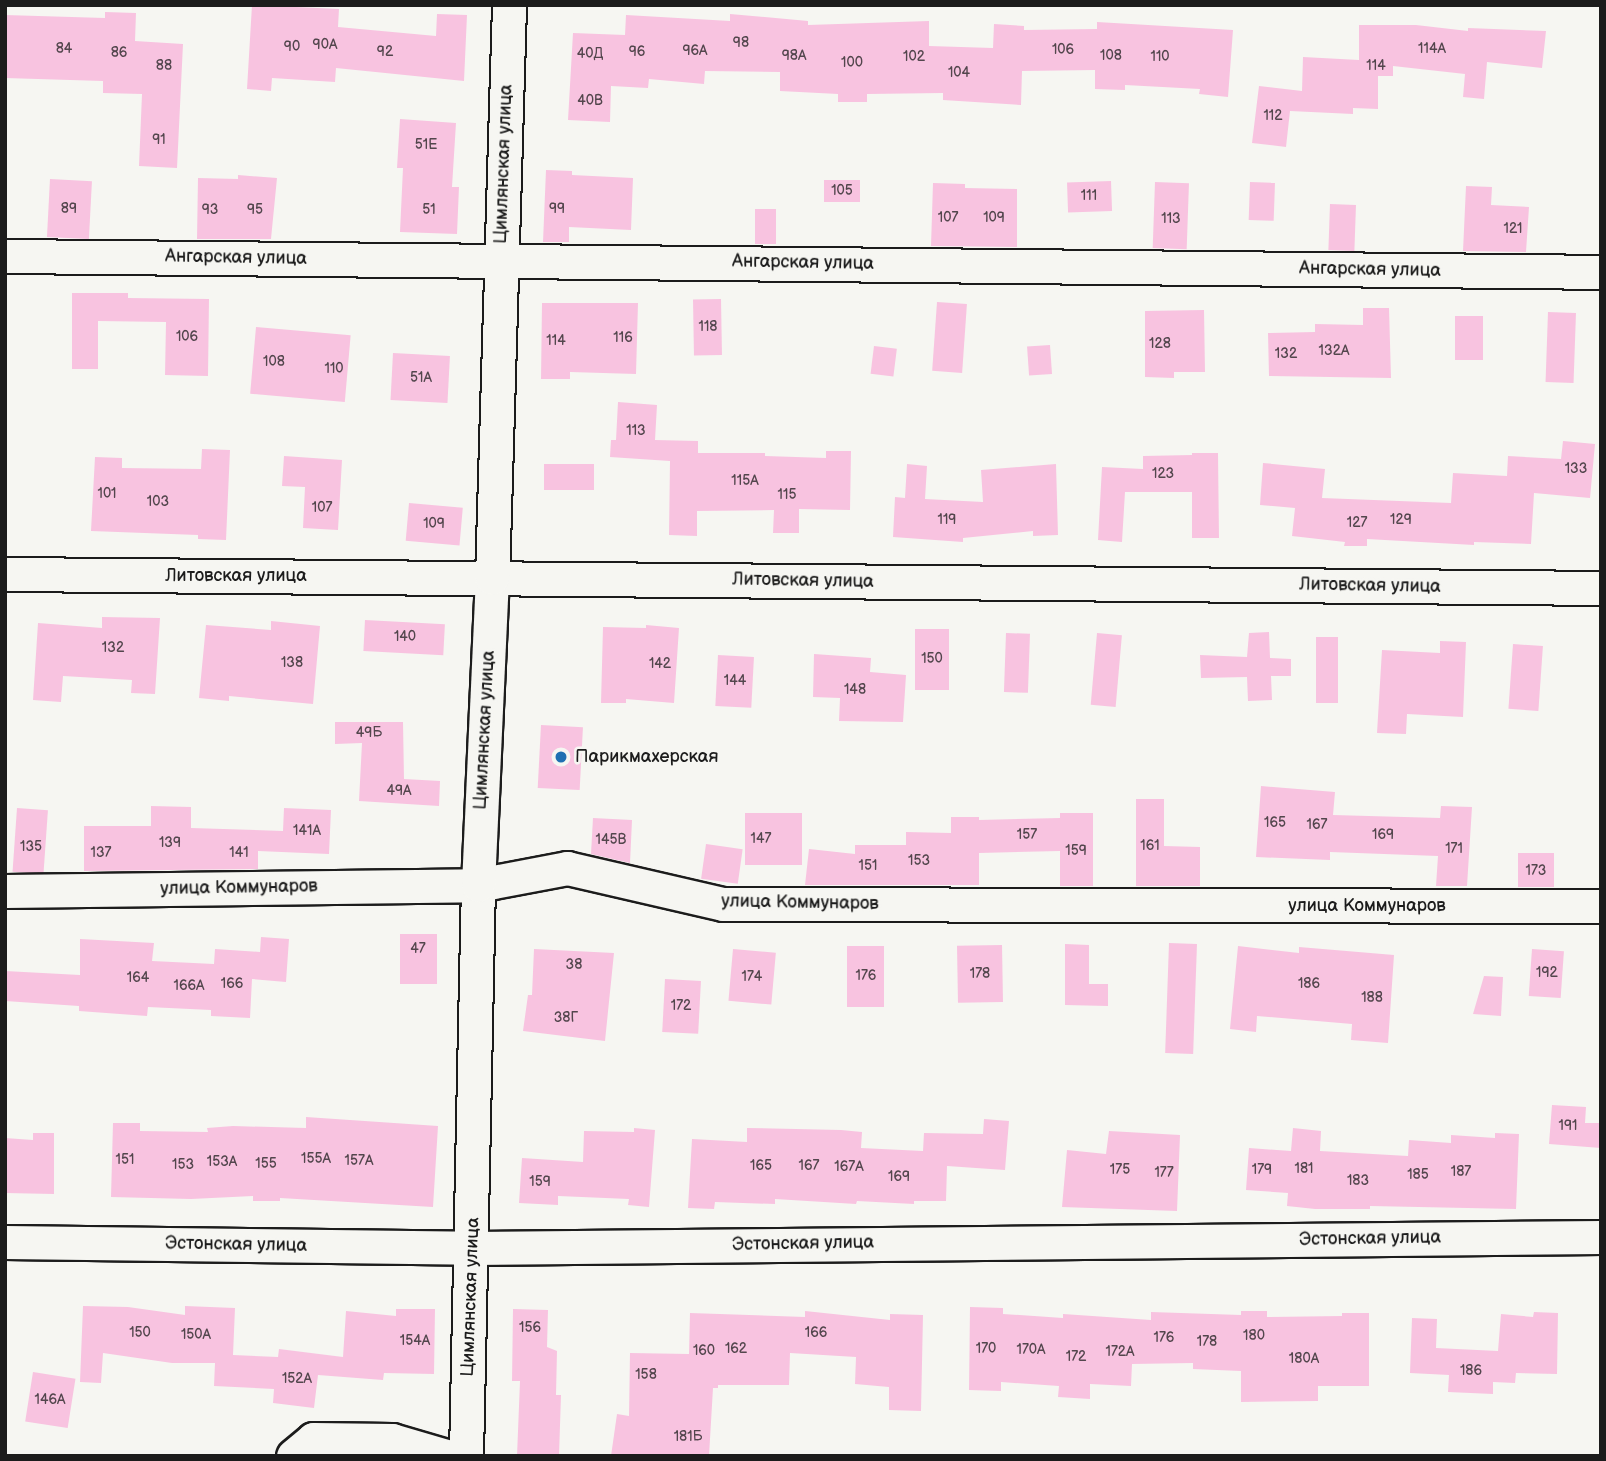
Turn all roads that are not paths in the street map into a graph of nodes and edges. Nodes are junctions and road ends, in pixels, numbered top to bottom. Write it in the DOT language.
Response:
graph roads {
  1 [pos="509,5"];
  2 [pos="5,256"];
  3 [pos="501,260"];
  4 [pos="1601,272"];
  5 [pos="5,574"];
  6 [pos="492,578"];
  7 [pos="1601,588"];
  8 [pos="478,885"];
  9 [pos="5,891"];
  10 [pos="1601,906"];
  11 [pos="1601,1237"];
  12 [pos="5,1242"];
  13 [pos="472,1248"];
  14 [pos="293,1456"];
  15 [pos="446,1456"];
  16 [pos="466,1456"];
  1 -- 3 [label="street, Цимлянская улица"];
  2 -- 3 [label="street, Ангарская улица"];
  3 -- 4 [label="street, Ангарская улица"];
  3 -- 6 [label="street, Цимлянская улица"];
  5 -- 6 [label="street, Литовская улица"];
  6 -- 7 [label="street, Литовская улица"];
  6 -- 8 [label="street, Цимлянская улица"];
  8 -- 9 [label="street, улица Коммунаров"];
  8 -- 10 [label="street, улица Коммунаров"];
  8 -- 13 [label="street, Цимлянская улица"];
  11 -- 13 [label="street, Эстонская улица"];
  12 -- 13 [label="street, Эстонская улица"];
  13 -- 16 [label="street, Цимлянская улица"];
  14 -- 15 [label="street"];
}
